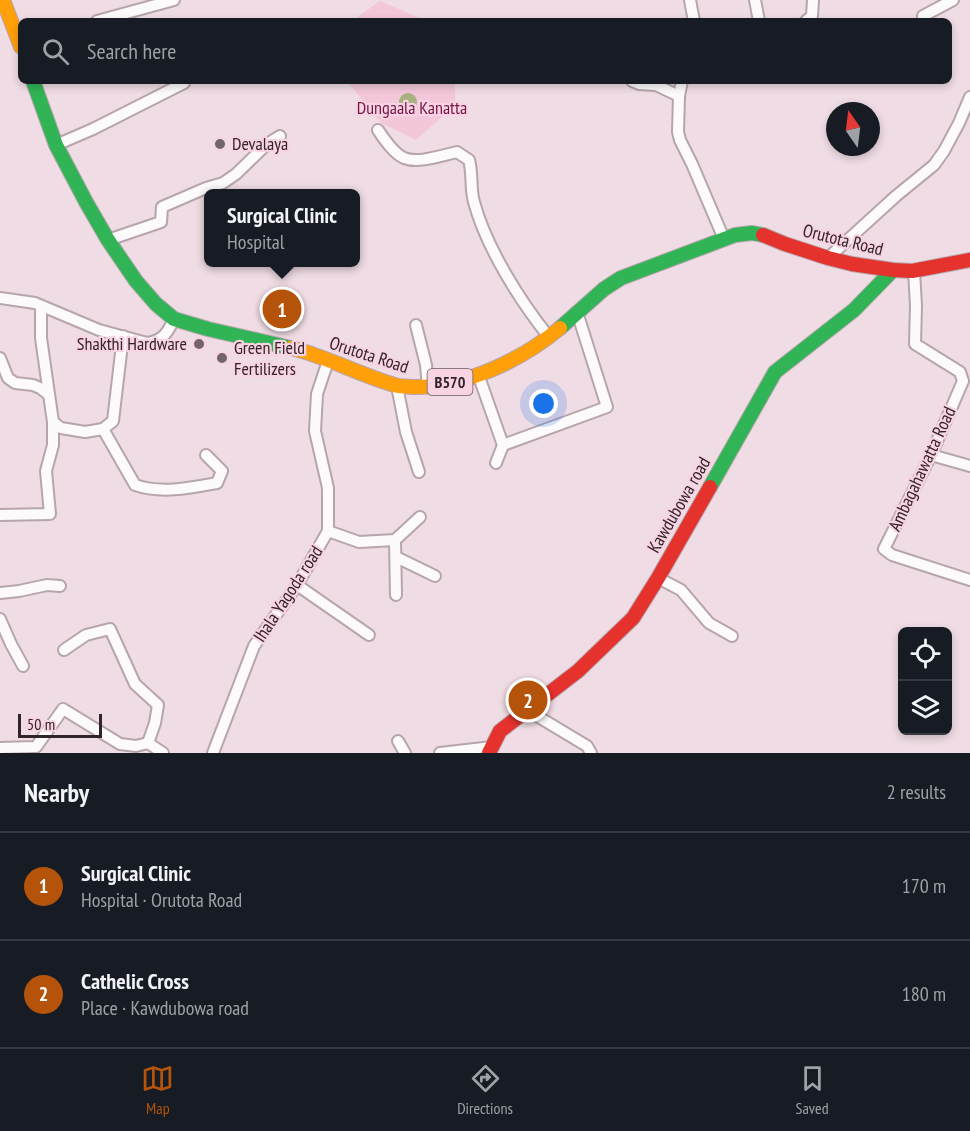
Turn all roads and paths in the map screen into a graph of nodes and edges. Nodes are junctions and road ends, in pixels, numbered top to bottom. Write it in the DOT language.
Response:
graph roads {
  1 [pos="174,0"];
  2 [pos="690,0"];
  3 [pos="755,0"];
  4 [pos="813,0"];
  5 [pos="953,0"];
  6 [pos="3,8"];
  7 [pos="924,16"];
  8 [pos="108,18"];
  9 [pos="693,18"];
  10 [pos="758,18"];
  11 [pos="810,18"];
  12 [pos="18,40"];
  13 [pos="34,84"];
  14 [pos="182,84"];
  15 [pos="639,84"];
  16 [pos="681,84"];
  17 [pos="679,96"];
  18 [pos="970,97"];
  19 [pos="378,130"];
  20 [pos="280,136"];
  21 [pos="56,145"];
  22 [pos="723,238"];
  23 [pos="108,240"];
  24 [pos="828,258"];
  25 [pos="970,260"];
  26 [pos="893,270"];
  27 [pos="914,271"];
  28 [pos="0,297"];
  29 [pos="41,306"];
  30 [pos="577,312"];
  31 [pos="174,319"];
  32 [pos="416,325"];
  33 [pos="123,336"];
  34 [pos="549,338"];
  35 [pos="0,358"];
  36 [pos="328,361"];
  37 [pos="477,374"];
  38 [pos="397,386"];
  39 [pos="428,387"];
  40 [pos="48,394"];
  41 [pos="52,422"];
  42 [pos="103,429"];
  43 [pos="502,445"];
  44 [pos="206,455"];
  45 [pos="931,455"];
  46 [pos="496,463"];
  47 [pos="970,466"];
  48 [pos="419,472"];
  49 [pos="0,515"];
  50 [pos="420,517"];
  51 [pos="328,531"];
  52 [pos="395,540"];
  53 [pos="396,557"];
  54 [pos="435,576"];
  55 [pos="658,578"];
  56 [pos="970,580"];
  57 [pos="297,585"];
  58 [pos="60,586"];
  59 [pos="0,593"];
  60 [pos="396,595"];
  61 [pos="0,619"];
  62 [pos="369,635"];
  63 [pos="732,636"];
  64 [pos="64,650"];
  65 [pos="23,666"];
  66 [pos="527,710"];
  67 [pos="398,741"];
  68 [pos="148,743"];
  69 [pos="0,748"];
  70 [pos="491,750"];
  71 [pos="163,753"];
  72 [pos="213,753"];
  73 [pos="405,753"];
  74 [pos="440,753"];
  75 [pos="591,753"];
  1 -- 8 [label="street"];
  2 -- 9 [label="street"];
  3 -- 10 [label="street"];
  4 -- 11 [label="street"];
  5 -- 7 [label="street"];
  6 -- 12 [label="main road"];
  13 -- 21 [label="main road, Orutota Road / B570"];
  14 -- 21 [label="street"];
  15 -- 17 [label="street"];
  16 -- 17 [label="street"];
  17 -- 22 [label="street"];
  18 -- 24 [label="street"];
  19 -- 34 [label="street"];
  20 -- 23 [label="street"];
  21 -- 23 [label="main road, Orutota Road / B570"];
  22 -- 24 [label="main road, Orutota Road / B570"];
  22 -- 30 [label="main road, Orutota Road / B570"];
  23 -- 31 [label="main road, Orutota Road / B570"];
  24 -- 26 [label="main road, Orutota Road / B570"];
  25 -- 27 [label="main road, Orutota Road / B570"];
  26 -- 27 [label="main road, Orutota Road / B570"];
  26 -- 55 [label="main road, Kawdubowa road"];
  27 -- 45 [label="street, Ambagahawatta Road"];
  28 -- 29 [label="street"];
  29 -- 33 [label="street"];
  29 -- 40 [label="street"];
  30 -- 34 [label="main road, Orutota Road / B570"];
  30 -- 43 [label="street"];
  31 -- 33 [label="street"];
  31 -- 36 [label="main road, Orutota Road / B570"];
  32 -- 39 [label="street"];
  33 -- 42 [label="street"];
  34 -- 37 [label="main road, Orutota Road / B570"];
  35 -- 40 [label="street"];
  36 -- 38 [label="main road, Orutota Road / B570"];
  36 -- 51 [label="street, Ihala Yagoda road"];
  37 -- 39 [label="main road, Orutota Road / B570"];
  37 -- 43 [label="street"];
  38 -- 39 [label="main road, Orutota Road / B570"];
  38 -- 48 [label="street"];
  40 -- 41 [label="street"];
  41 -- 42 [label="street"];
  41 -- 49 [label="street"];
  42 -- 44 [label="street"];
  43 -- 46 [label="street"];
  45 -- 47 [label="street"];
  45 -- 56 [label="street, Ambagahawatta Road"];
  50 -- 52 [label="street"];
  51 -- 52 [label="street"];
  51 -- 57 [label="street, Ihala Yagoda road"];
  52 -- 53 [label="street"];
  53 -- 54 [label="street"];
  53 -- 60 [label="street"];
  55 -- 63 [label="street"];
  55 -- 66 [label="main road, Kawdubowa road"];
  57 -- 62 [label="street"];
  57 -- 72 [label="street, Ihala Yagoda road"];
  58 -- 59 [label="street"];
  61 -- 65 [label="street"];
  64 -- 68 [label="street"];
  66 -- 70 [label="main road, Kawdubowa road"];
  66 -- 75 [label="street"];
  67 -- 73 [label="street"];
  68 -- 69 [label="street"];
  68 -- 71 [label="street"];
  70 -- 74 [label="street"];
}
